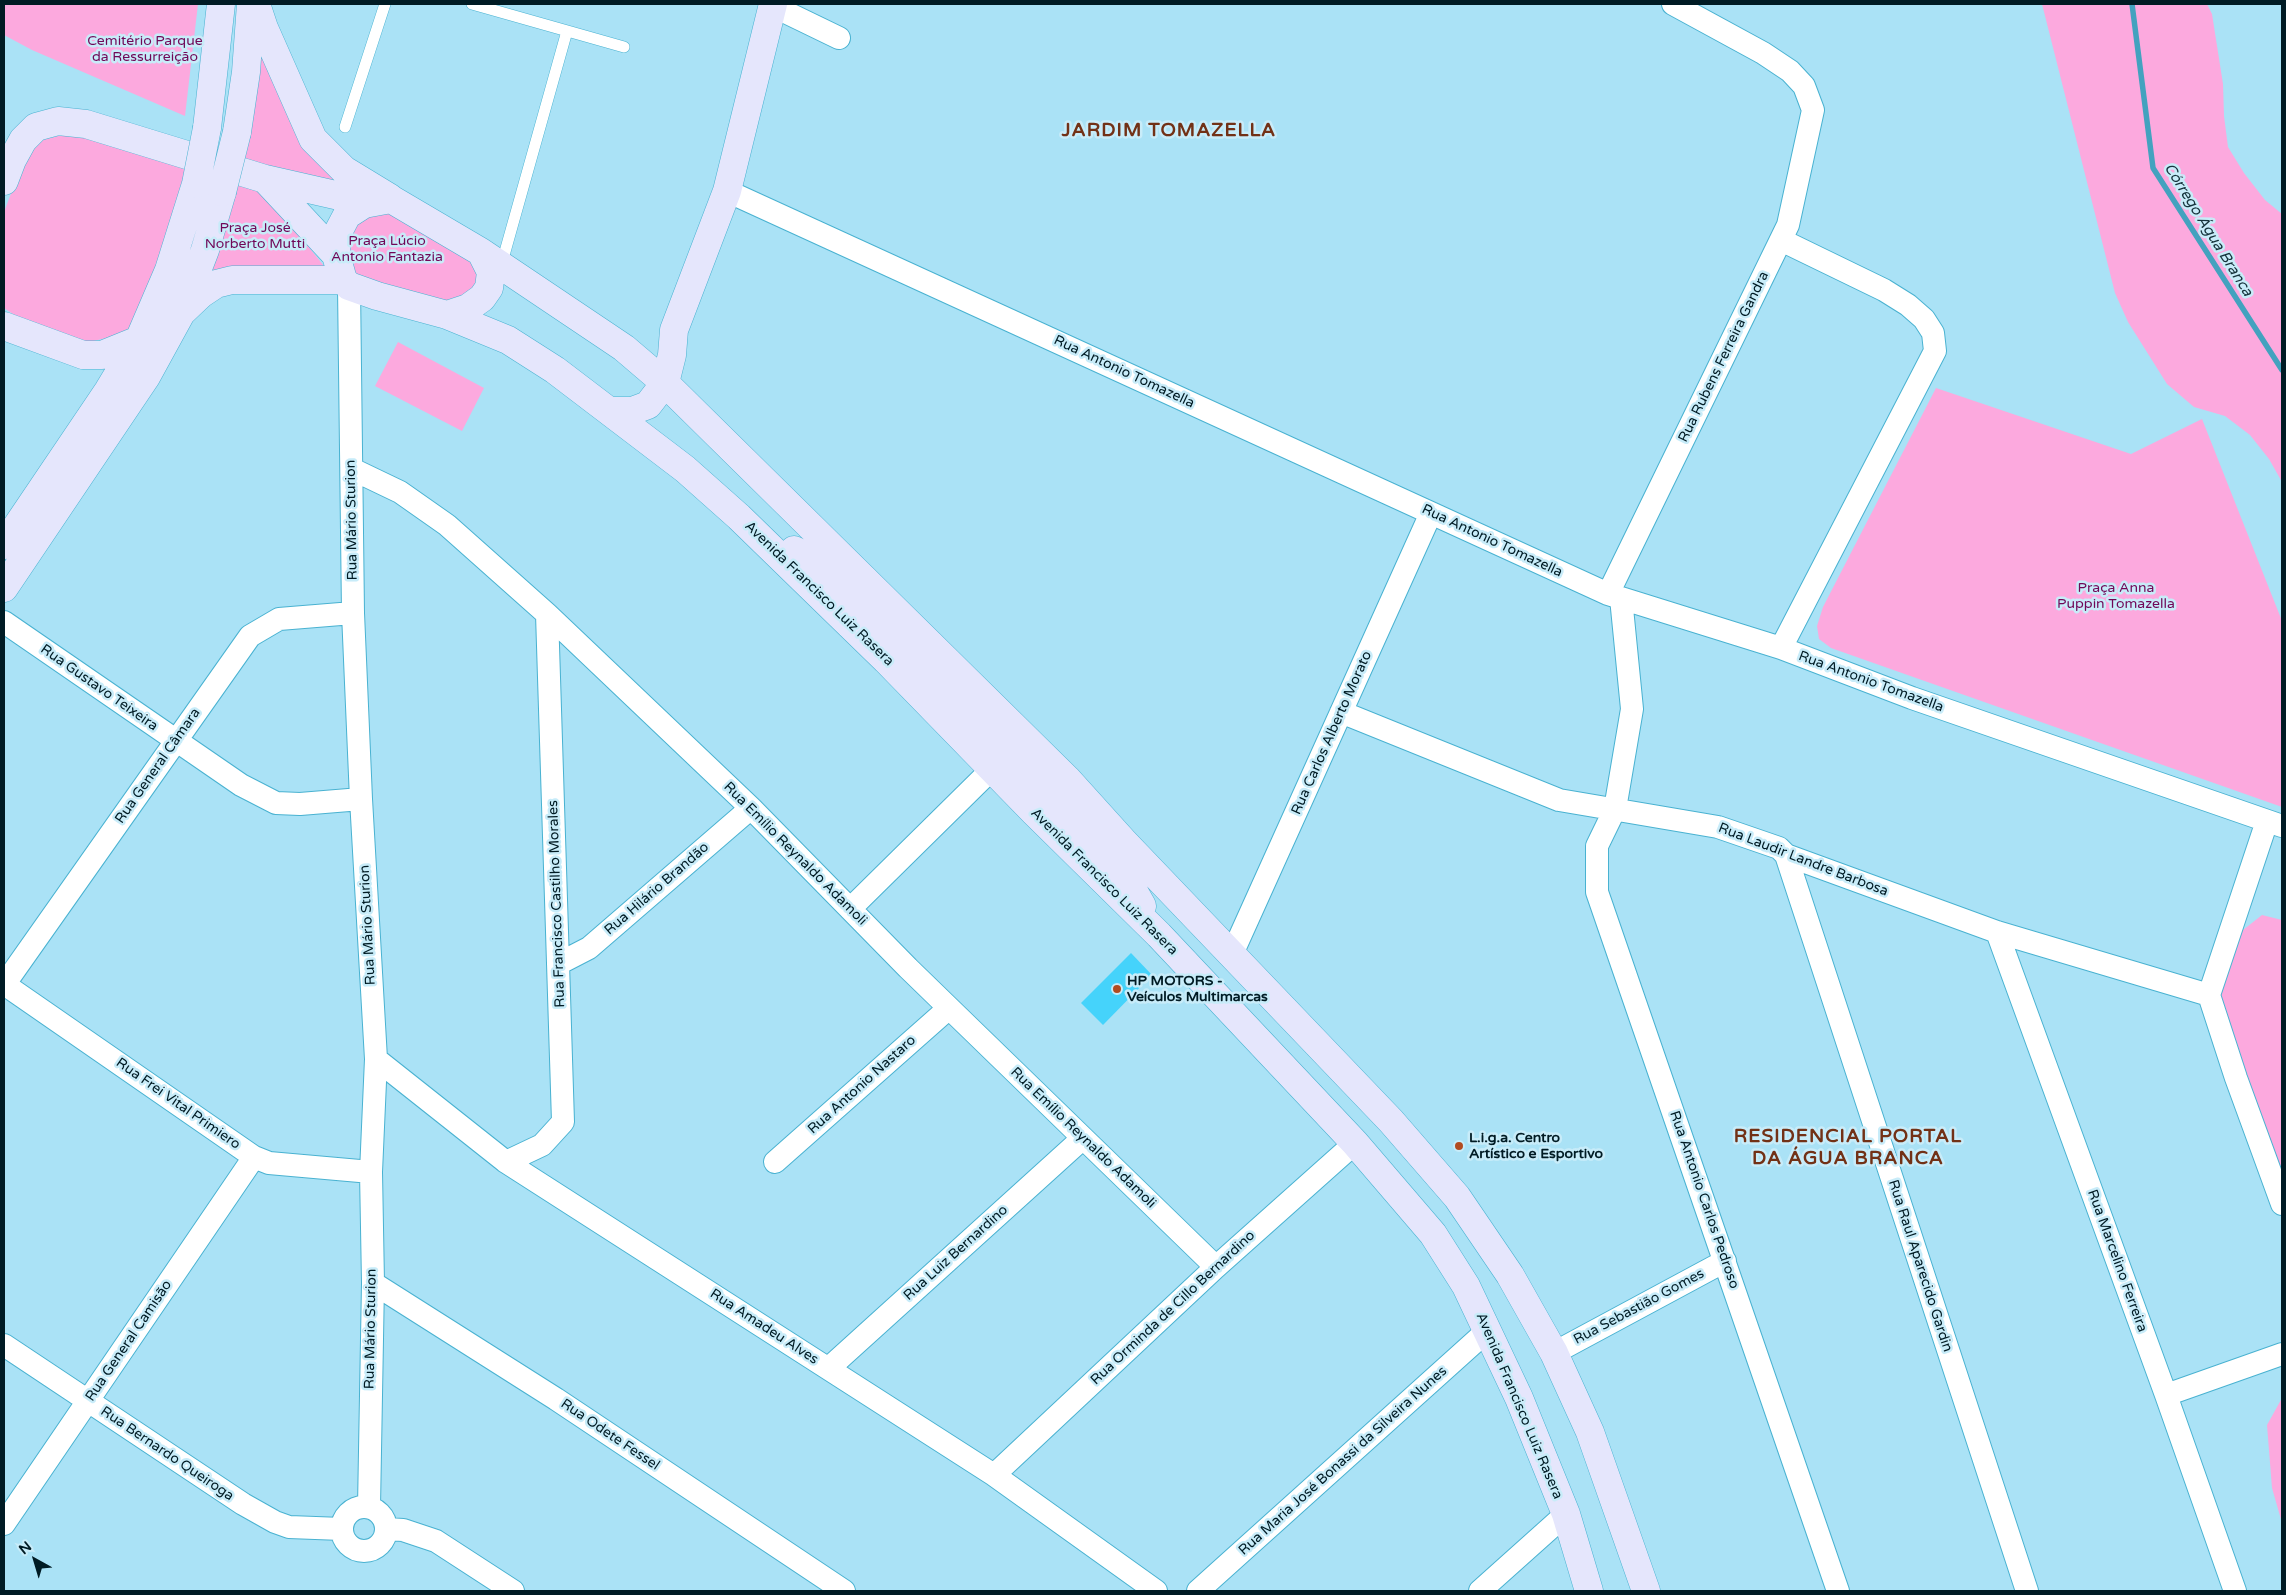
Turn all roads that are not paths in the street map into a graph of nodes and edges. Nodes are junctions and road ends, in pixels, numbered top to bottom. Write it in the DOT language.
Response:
graph roads {
  1 [pos="221,4"];
  2 [pos="251,4"];
  3 [pos="256,4"];
  4 [pos="385,4"];
  5 [pos="472,4"];
  6 [pos="1673,4"];
  7 [pos="773,5"];
  8 [pos="567,31"];
  9 [pos="839,38"];
  10 [pos="624,47"];
  11 [pos="345,127"];
  12 [pos="265,179"];
  13 [pos="4,181"];
  14 [pos="727,191"];
  15 [pos="385,199"];
  16 [pos="1781,240"];
  17 [pos="491,259"];
  18 [pos="343,274"];
  19 [pos="377,296"];
  20 [pos="447,314"];
  21 [pos="180,315"];
  22 [pos="4,327"];
  23 [pos="674,330"];
  24 [pos="139,340"];
  25 [pos="350,342"];
  26 [pos="624,348"];
  27 [pos="83,356"];
  28 [pos="664,383"];
  29 [pos="108,391"];
  30 [pos="611,411"];
  31 [pos="352,469"];
  32 [pos="1431,513"];
  33 [pos="739,517"];
  34 [pos="6,538"];
  35 [pos="4,588"];
  36 [pos="1615,596"];
  37 [pos="354,613"];
  38 [pos="547,614"];
  39 [pos="4,622"];
  40 [pos="1781,648"];
  41 [pos="1342,712"];
  42 [pos="176,740"];
  43 [pos="992,769"];
  44 [pos="361,799"];
  45 [pos="751,808"];
  46 [pos="1614,809"];
  47 [pos="2275,824"];
  48 [pos="1786,855"];
  49 [pos="850,908"];
  50 [pos="1997,932"];
  51 [pos="1159,935"];
  52 [pos="1232,954"];
  53 [pos="558,964"];
  54 [pos="4,985"];
  55 [pos="2209,995"];
  56 [pos="949,1008"];
  57 [pos="376,1059"];
  58 [pos="1083,1138"];
  59 [pos="1355,1144"];
  60 [pos="254,1157"];
  61 [pos="506,1162"];
  62 [pos="775,1162"];
  63 [pos="371,1172"];
  64 [pos="1457,1197"];
  65 [pos="2282,1204"];
  66 [pos="1433,1234"];
  67 [pos="1725,1261"];
  68 [pos="1216,1267"];
  69 [pos="1510,1275"];
  70 [pos="372,1284"];
  71 [pos="1466,1286"];
  72 [pos="1488,1330"];
  73 [pos="4,1345"];
  74 [pos="1554,1353"];
  75 [pos="2282,1354"];
  76 [pos="828,1368"];
  77 [pos="2166,1395"];
  78 [pos="88,1400"];
  79 [pos="994,1474"];
  80 [pos="369,1507"];
  81 [pos="1566,1514"];
  82 [pos="4,1524"];
  83 [pos="342,1529"];
  84 [pos="387,1529"];
  85 [pos="514,1591"];
  86 [pos="844,1591"];
  87 [pos="1156,1591"];
  88 [pos="1198,1591"];
  89 [pos="1480,1591"];
  90 [pos="1589,1591"];
  91 [pos="1646,1591"];
  92 [pos="1838,1591"];
  93 [pos="2027,1591"];
  94 [pos="2235,1591"];
  1 -- 24 [label="street, bridge"];
  2 -- 21 [label="street, bridge"];
  3 -- 15 [label="street"];
  4 -- 11 [label="lane"];
  5 -- 8 [label="lane"];
  6 -- 16 [label="street, Rua Rubens Ferreira Gandra"];
  7 -- 9 [label="street"];
  7 -- 14 [label="street"];
  8 -- 10 [label="lane"];
  8 -- 17 [label="lane"];
  12 -- 13 [label="street"];
  12 -- 15 [label="street"];
  12 -- 18 [label="street"];
  14 -- 23 [label="street"];
  14 -- 32 [label="street, Rua Antonio Tomazella"];
  15 -- 17 [label="street"];
  15 -- 18 [label="street"];
  16 -- 36 [label="street, Rua Rubens Ferreira Gandra"];
  16 -- 40 [label="street"];
  17 -- 20 [label="street"];
  17 -- 26 [label="street"];
  18 -- 19 [label="street, Avenida Francisco Luiz Rasera"];
  18 -- 21 [label="street"];
  18 -- 25 [label="street, Rua Mário Sturion"];
  19 -- 20 [label="street, Avenida Francisco Luiz Rasera"];
  19 -- 25 [label="street, Rua Mário Sturion"];
  20 -- 30 [label="street, Avenida Francisco Luiz Rasera"];
  21 -- 35 [label="street"];
  22 -- 27 [label="street"];
  23 -- 26 [label="street"];
  23 -- 28 [label="street"];
  24 -- 27 [label="street"];
  24 -- 29 [label="street"];
  25 -- 31 [label="street, Rua Mário Sturion"];
  26 -- 28 [label="street"];
  27 -- 29 [label="street"];
  28 -- 30 [label="street"];
  28 -- 52 [label="street"];
  29 -- 34 [label="street"];
  30 -- 33 [label="street, Avenida Francisco Luiz Rasera"];
  31 -- 37 [label="street, Rua Mário Sturion"];
  31 -- 38 [label="street, Rua Emílio Reynaldo Adamoli"];
  32 -- 36 [label="street, Rua Antonio Tomazella"];
  32 -- 41 [label="street, Rua Carlos Alberto Morato"];
  33 -- 43 [label="street, Avenida Francisco Luiz Rasera"];
  33 -- 51 [label="street"];
  36 -- 40 [label="street, Rua Antonio Tomazella"];
  36 -- 46 [label="street, Rua Antonio Carlos Pedroso"];
  37 -- 42 [label="street, Rua General Câmara"];
  37 -- 44 [label="street, Rua Mário Sturion"];
  38 -- 45 [label="street, Rua Emílio Reynaldo Adamoli"];
  38 -- 53 [label="street, Rua Francisco Castilho Morales"];
  39 -- 42 [label="street, Rua Gustavo Teixeira"];
  40 -- 47 [label="street, Rua Antonio Tomazella"];
  41 -- 46 [label="street, Rua Laudir Landre Barbosa"];
  41 -- 52 [label="street, Rua Carlos Alberto Morato"];
  42 -- 44 [label="street, Rua Gustavo Teixeira"];
  42 -- 54 [label="street, Rua General Câmara"];
  43 -- 49 [label="street"];
  43 -- 51 [label="street, Avenida Francisco Luiz Rasera"];
  44 -- 57 [label="street, Rua Mário Sturion"];
  45 -- 49 [label="street, Rua Emílio Reynaldo Adamoli"];
  45 -- 53 [label="street, Rua Hilário Brandão"];
  46 -- 48 [label="street, Rua Laudir Landre Barbosa"];
  46 -- 67 [label="street, Rua Antonio Carlos Pedroso"];
  47 -- 55 [label="street"];
  48 -- 50 [label="street, Rua Laudir Landre Barbosa"];
  48 -- 93 [label="street, Rua Raul Aparecido Gardin"];
  49 -- 56 [label="street, Rua Emílio Reynaldo Adamoli"];
  50 -- 55 [label="street, Rua Laudir Landre Barbosa"];
  50 -- 77 [label="street, Rua Marcelino Ferreira"];
  51 -- 59 [label="street, Avenida Francisco Luiz Rasera"];
  52 -- 64 [label="street"];
  53 -- 61 [label="street, Rua Francisco Castilho Morales"];
  54 -- 60 [label="street, Rua Frei Vital Primiero"];
  55 -- 65 [label="street"];
  56 -- 58 [label="street, Rua Emílio Reynaldo Adamoli"];
  56 -- 62 [label="street, Rua Antonio Nastaro"];
  57 -- 61 [label="street, Rua Amadeu Alves"];
  57 -- 63 [label="street, Rua Mário Sturion"];
  58 -- 68 [label="street, Rua Emílio Reynaldo Adamoli"];
  58 -- 76 [label="street, Rua Luiz Bernardino"];
  59 -- 66 [label="street, Avenida Francisco Luiz Rasera"];
  59 -- 68 [label="street, Rua Orminda de Cillo Bernardino"];
  60 -- 63 [label="street, Rua Frei Vital Primiero"];
  60 -- 78 [label="street, Rua General Camisão"];
  61 -- 76 [label="street, Rua Amadeu Alves"];
  63 -- 70 [label="street, Rua Mário Sturion"];
  64 -- 66 [label="street"];
  64 -- 69 [label="street"];
  66 -- 71 [label="street, Avenida Francisco Luiz Rasera"];
  67 -- 74 [label="street, Rua Sebastião Gomes"];
  67 -- 92 [label="street, Rua Antonio Carlos Pedroso"];
  68 -- 79 [label="street, Rua Orminda de Cillo Bernardino"];
  69 -- 71 [label="street"];
  69 -- 74 [label="street"];
  70 -- 80 [label="street, Rua Mário Sturion"];
  70 -- 86 [label="street, Rua Odete Fessel"];
  71 -- 72 [label="street, Avenida Francisco Luiz Rasera"];
  72 -- 81 [label="street, Avenida Francisco Luiz Rasera"];
  72 -- 88 [label="street, Rua Maria José Bonassi da Silveira Nunes"];
  73 -- 78 [label="street, Rua Bernardo Queiroga"];
  74 -- 91 [label="street"];
  75 -- 77 [label="street"];
  76 -- 79 [label="street, Rua Amadeu Alves"];
  77 -- 94 [label="street, Rua Marcelino Ferreira"];
  78 -- 82 [label="street, Rua General Camisão"];
  78 -- 83 [label="street, Rua Bernardo Queiroga"];
  79 -- 87 [label="street, Rua Amadeu Alves"];
  80 -- 83 [label="street"];
  80 -- 84 [label="street"];
  81 -- 89 [label="street"];
  81 -- 90 [label="street, Avenida Francisco Luiz Rasera"];
  83 -- 84 [label="street"];
  84 -- 85 [label="street"];
}
